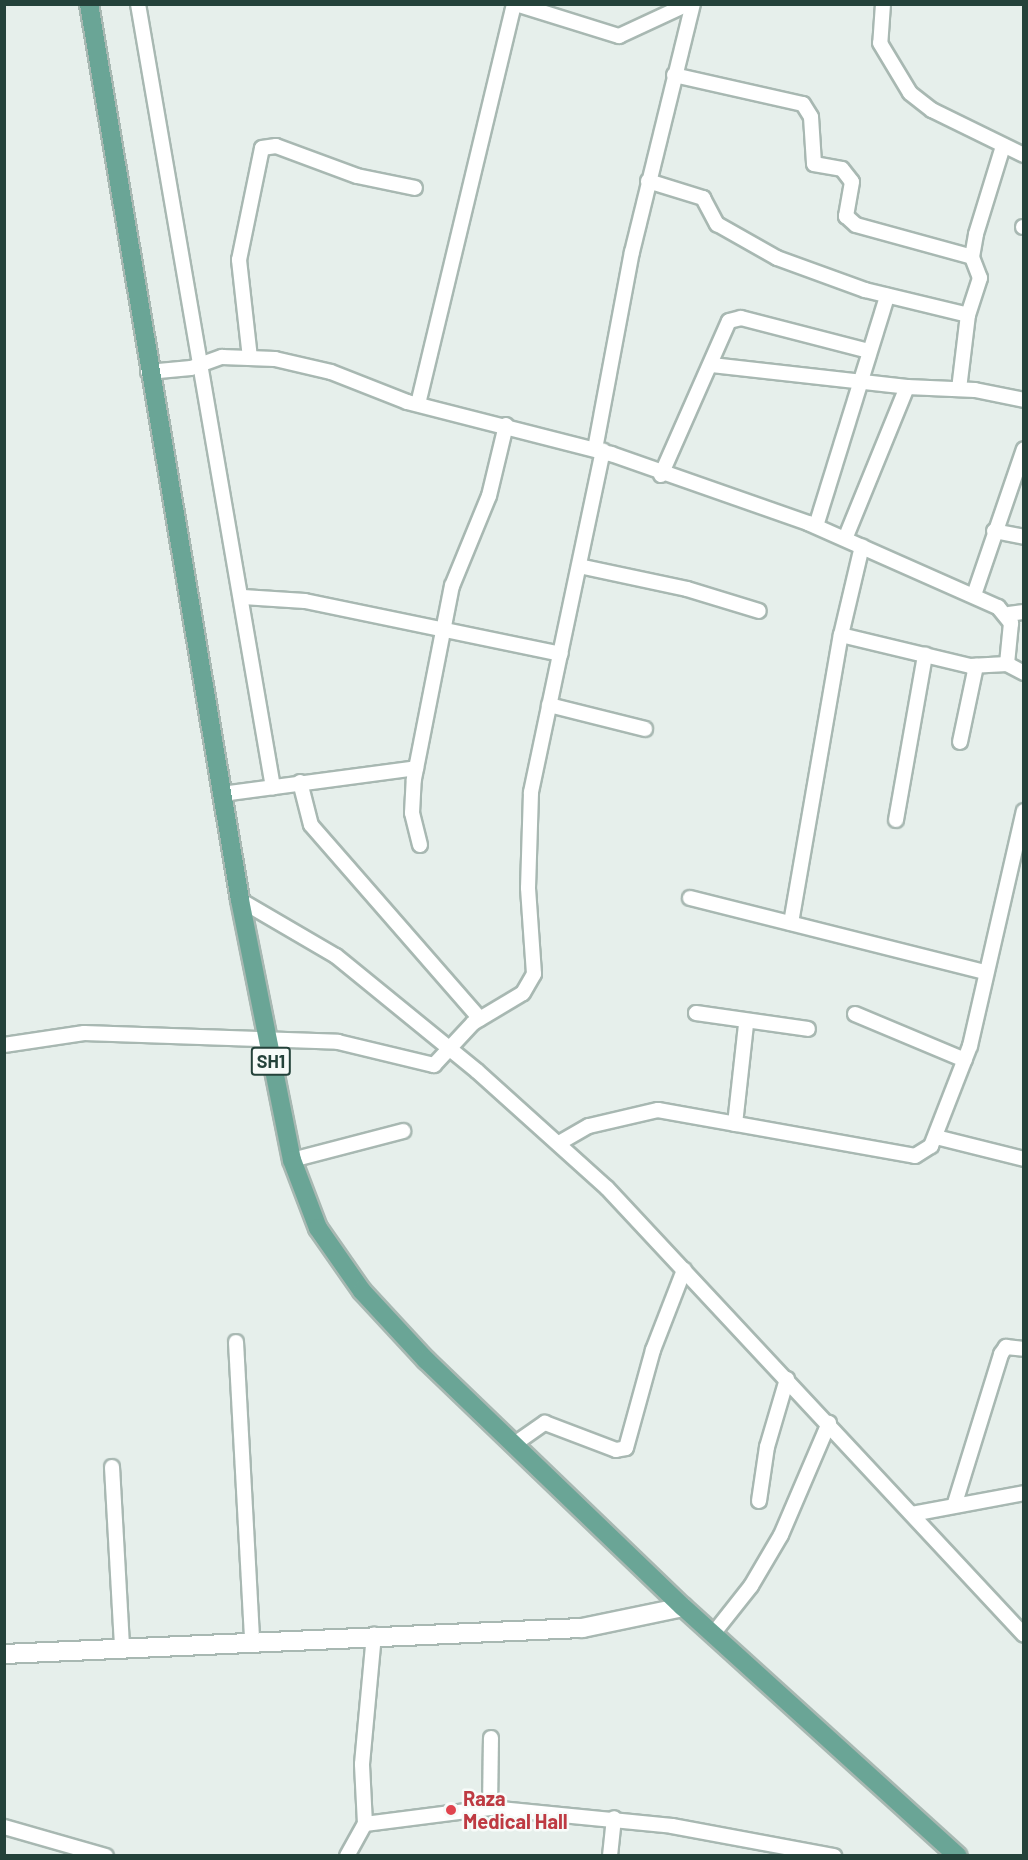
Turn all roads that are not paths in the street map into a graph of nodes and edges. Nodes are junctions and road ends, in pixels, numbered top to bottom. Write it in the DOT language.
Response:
graph roads {
  1 [pos="89,4"];
  2 [pos="138,4"];
  3 [pos="515,4"];
  4 [pos="688,4"];
  5 [pos="693,4"];
  6 [pos="883,4"];
  7 [pos="674,75"];
  8 [pos="1002,146"];
  9 [pos="1023,155"];
  10 [pos="648,181"];
  11 [pos="415,188"];
  12 [pos="972,257"];
  13 [pos="887,296"];
  14 [pos="968,315"];
  15 [pos="869,351"];
  16 [pos="250,358"];
  17 [pos="202,364"];
  18 [pos="712,365"];
  19 [pos="148,372"];
  20 [pos="859,381"];
  21 [pos="907,387"];
  22 [pos="959,389"];
  23 [pos="1023,400"];
  24 [pos="418,404"];
  25 [pos="506,425"];
  26 [pos="1023,449"];
  27 [pos="599,450"];
  28 [pos="661,475"];
  29 [pos="816,526"];
  30 [pos="994,531"];
  31 [pos="1023,537"];
  32 [pos="845,538"];
  33 [pos="862,546"];
  34 [pos="579,566"];
  35 [pos="974,595"];
  36 [pos="243,597"];
  37 [pos="759,611"];
  38 [pos="1023,612"];
  39 [pos="1008,614"];
  40 [pos="445,629"];
  41 [pos="841,635"];
  42 [pos="561,654"];
  43 [pos="925,655"];
  44 [pos="1007,664"];
  45 [pos="976,666"];
  46 [pos="1023,673"];
  47 [pos="549,705"];
  48 [pos="645,729"];
  49 [pos="960,742"];
  50 [pos="416,768"];
  51 [pos="300,782"];
  52 [pos="273,787"];
  53 [pos="222,794"];
  54 [pos="1023,811"];
  55 [pos="896,820"];
  56 [pos="420,845"];
  57 [pos="690,898"];
  58 [pos="240,900"];
  59 [pos="791,923"];
  60 [pos="985,972"];
  61 [pos="696,1013"];
  62 [pos="855,1014"];
  63 [pos="480,1019"];
  64 [pos="746,1024"];
  65 [pos="808,1029"];
  66 [pos="268,1042"];
  67 [pos="4,1045"];
  68 [pos="450,1051"];
  69 [pos="965,1060"];
  70 [pos="735,1124"];
  71 [pos="403,1131"];
  72 [pos="936,1137"];
  73 [pos="559,1143"];
  74 [pos="1023,1159"];
  75 [pos="292,1160"];
  76 [pos="684,1270"];
  77 [pos="236,1342"];
  78 [pos="1023,1349"];
  79 [pos="787,1379"];
  80 [pos="829,1423"];
  81 [pos="513,1445"];
  82 [pos="112,1467"];
  83 [pos="1023,1493"];
  84 [pos="759,1502"];
  85 [pos="955,1503"];
  86 [pos="912,1514"];
  87 [pos="682,1607"];
  88 [pos="713,1634"];
  89 [pos="374,1635"];
  90 [pos="1023,1635"];
  91 [pos="252,1642"];
  92 [pos="122,1646"];
  93 [pos="4,1654"];
  94 [pos="491,1738"];
  95 [pos="490,1808"];
  96 [pos="614,1818"];
  97 [pos="365,1824"];
  98 [pos="4,1827"];
  99 [pos="106,1856"];
  100 [pos="346,1856"];
  101 [pos="610,1856"];
  102 [pos="834,1856"];
  103 [pos="958,1856"];
  1 -- 19 [label="main road, SH1"];
  2 -- 17 [label="street"];
  3 -- 4 [label="street"];
  3 -- 24 [label="street"];
  5 -- 7 [label="street"];
  6 -- 8 [label="street"];
  7 -- 10 [label="street"];
  7 -- 12 [label="street"];
  8 -- 9 [label="street"];
  8 -- 12 [label="street"];
  10 -- 13 [label="street"];
  10 -- 27 [label="street"];
  11 -- 16 [label="street"];
  12 -- 14 [label="street"];
  13 -- 14 [label="street"];
  13 -- 15 [label="street"];
  14 -- 22 [label="street"];
  15 -- 18 [label="street"];
  15 -- 20 [label="street"];
  16 -- 17 [label="street"];
  16 -- 24 [label="street"];
  17 -- 19 [label="street"];
  17 -- 36 [label="street"];
  18 -- 20 [label="street"];
  18 -- 28 [label="street"];
  19 -- 53 [label="main road, SH1"];
  20 -- 21 [label="street"];
  20 -- 29 [label="street"];
  21 -- 22 [label="street"];
  21 -- 32 [label="street"];
  22 -- 23 [label="street"];
  24 -- 25 [label="street"];
  25 -- 27 [label="street"];
  25 -- 40 [label="street"];
  26 -- 30 [label="street"];
  27 -- 28 [label="street"];
  27 -- 34 [label="street"];
  28 -- 29 [label="street"];
  29 -- 32 [label="street"];
  30 -- 31 [label="street"];
  30 -- 35 [label="street"];
  32 -- 33 [label="street"];
  33 -- 35 [label="street"];
  33 -- 41 [label="street"];
  34 -- 37 [label="street"];
  34 -- 42 [label="street"];
  35 -- 39 [label="street"];
  36 -- 40 [label="street"];
  36 -- 52 [label="street"];
  38 -- 39 [label="street"];
  39 -- 44 [label="street"];
  40 -- 42 [label="street"];
  40 -- 50 [label="street"];
  41 -- 43 [label="street"];
  41 -- 59 [label="street"];
  42 -- 47 [label="street"];
  43 -- 45 [label="street"];
  43 -- 55 [label="street"];
  44 -- 45 [label="street"];
  44 -- 46 [label="street"];
  45 -- 49 [label="street"];
  47 -- 48 [label="street"];
  47 -- 63 [label="street"];
  50 -- 51 [label="street"];
  50 -- 56 [label="street"];
  51 -- 52 [label="street"];
  51 -- 63 [label="street"];
  52 -- 53 [label="street"];
  53 -- 58 [label="main road, SH1"];
  54 -- 60 [label="street"];
  57 -- 59 [label="street"];
  58 -- 66 [label="main road, SH1"];
  58 -- 68 [label="street"];
  59 -- 60 [label="street"];
  60 -- 69 [label="street"];
  61 -- 64 [label="street"];
  62 -- 69 [label="street"];
  63 -- 68 [label="street"];
  64 -- 65 [label="street"];
  64 -- 70 [label="street"];
  66 -- 67 [label="street"];
  66 -- 68 [label="street"];
  66 -- 75 [label="main road, SH1"];
  68 -- 73 [label="street"];
  69 -- 72 [label="street"];
  70 -- 72 [label="street"];
  70 -- 73 [label="street"];
  71 -- 75 [label="street"];
  72 -- 74 [label="street"];
  73 -- 76 [label="street"];
  75 -- 81 [label="main road, SH1"];
  76 -- 79 [label="street"];
  76 -- 81 [label="street"];
  77 -- 91 [label="street"];
  78 -- 85 [label="street"];
  79 -- 80 [label="street"];
  79 -- 84 [label="street"];
  80 -- 86 [label="street"];
  80 -- 88 [label="street"];
  81 -- 87 [label="main road, SH1"];
  82 -- 92 [label="street"];
  83 -- 85 [label="street"];
  85 -- 86 [label="street"];
  86 -- 90 [label="street"];
  87 -- 88 [label="main road, SH1"];
  87 -- 89 [label="street"];
  88 -- 103 [label="main road, SH1"];
  89 -- 91 [label="street"];
  89 -- 97 [label="street"];
  91 -- 92 [label="street"];
  92 -- 93 [label="street"];
  94 -- 95 [label="street"];
  95 -- 96 [label="street"];
  95 -- 97 [label="street"];
  96 -- 101 [label="street"];
  96 -- 102 [label="street"];
  97 -- 100 [label="street"];
  98 -- 99 [label="street"];
}
